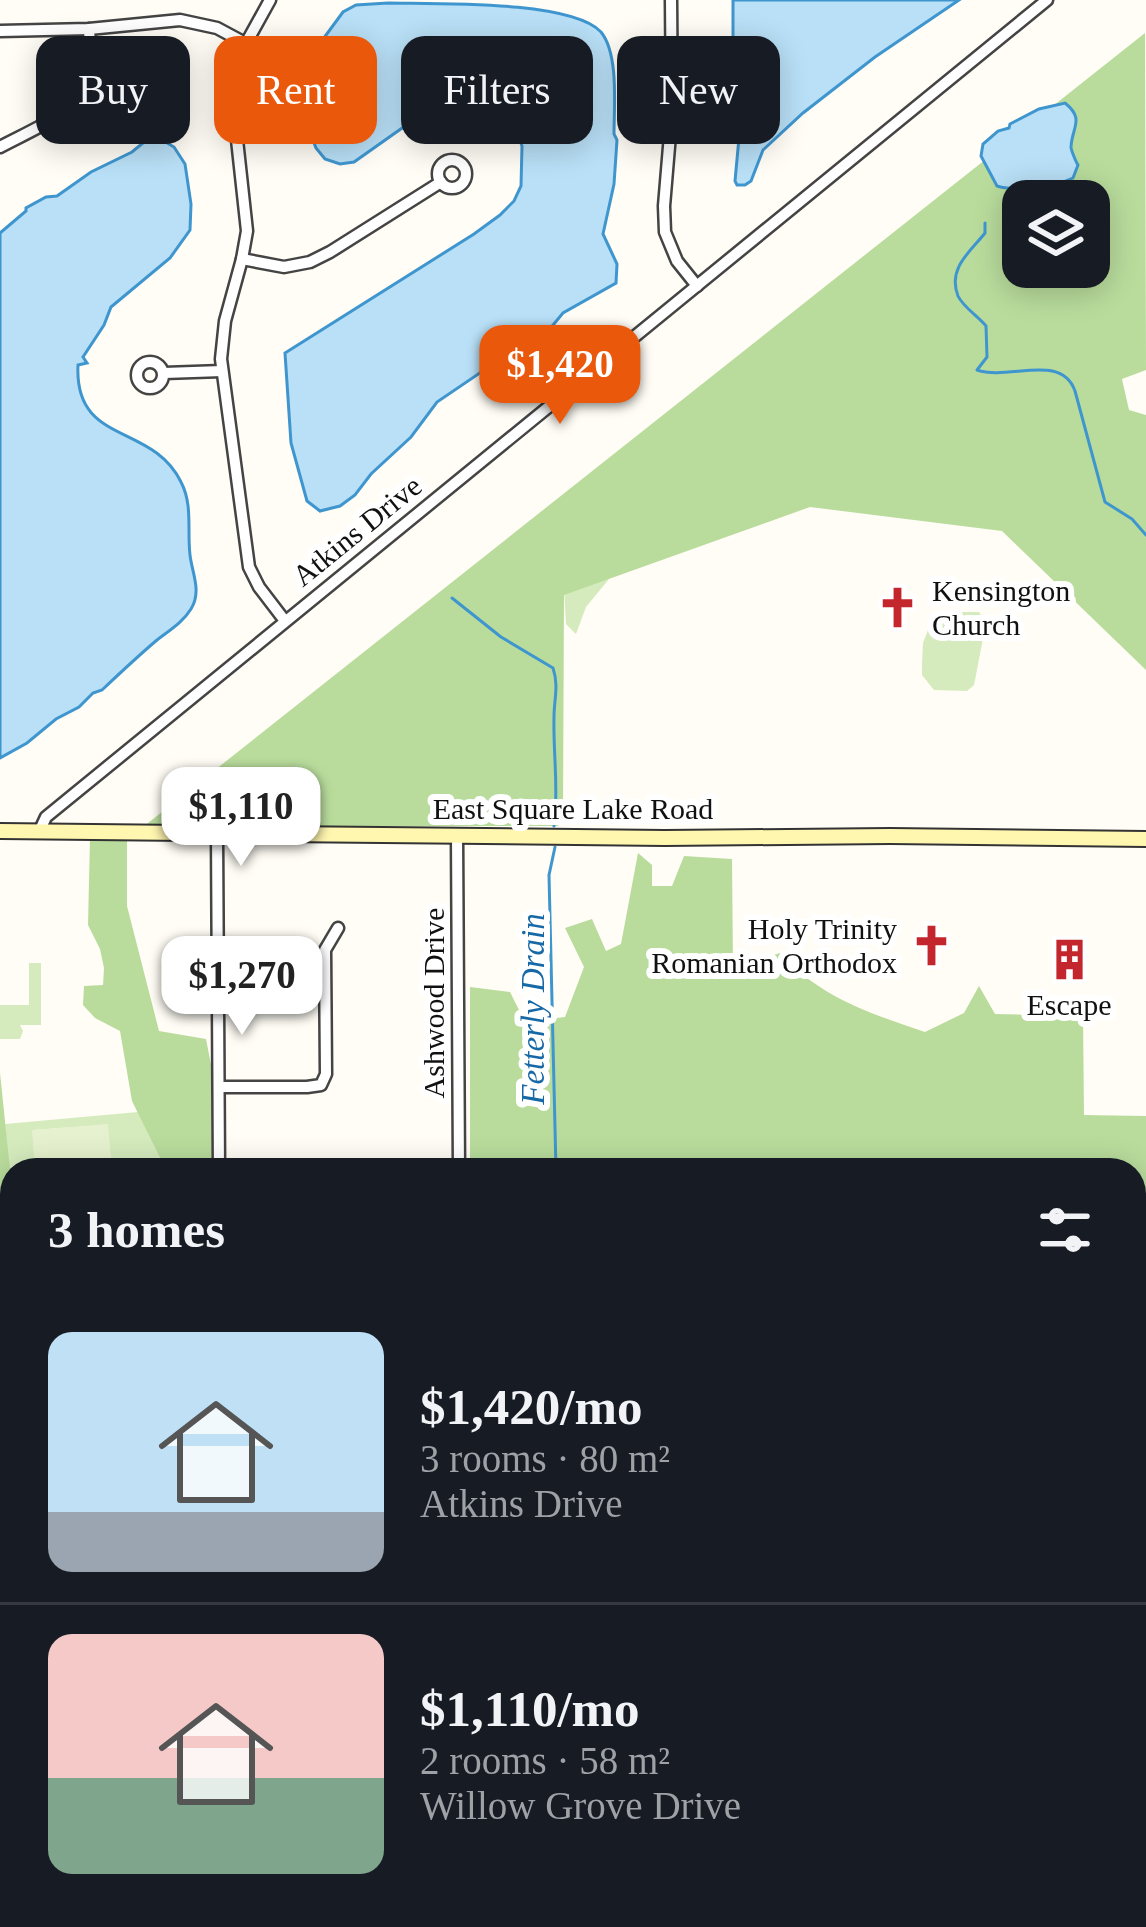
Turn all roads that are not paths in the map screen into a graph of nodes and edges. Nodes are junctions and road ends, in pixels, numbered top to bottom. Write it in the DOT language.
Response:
graph roads {
  1 [pos="270,0"];
  2 [pos="670,0"];
  3 [pos="1048,0"];
  4 [pos="89,29"];
  5 [pos="0,31"];
  6 [pos="232,36"];
  7 [pos="249,36"];
  8 [pos="237,144"];
  9 [pos="0,147"];
  10 [pos="441,182"];
  11 [pos="242,259"];
  12 [pos="697,286"];
  13 [pos="222,371"];
  14 [pos="164,373"];
  15 [pos="285,621"];
  16 [pos="0,831"];
  17 [pos="39,832"];
  18 [pos="218,833"];
  19 [pos="457,836"];
  20 [pos="1146,839"];
  21 [pos="338,928"];
  22 [pos="218,1087"];
  23 [pos="219,1158"];
  24 [pos="459,1158"];
  1 -- 7 [label="street"];
  2 -- 12 [label="street"];
  3 -- 12 [label="street, Atkins Drive"];
  4 -- 5 [label="street"];
  4 -- 6 [label="street"];
  4 -- 9 [label="street"];
  8 -- 11 [label="street"];
  10 -- 11 [label="street"];
  11 -- 13 [label="street"];
  12 -- 15 [label="street, Atkins Drive"];
  13 -- 14 [label="street"];
  13 -- 15 [label="street"];
  15 -- 17 [label="street, Atkins Drive"];
  16 -- 17 [label="main road, East Square Lake Road"];
  17 -- 18 [label="main road, East Square Lake Road"];
  18 -- 19 [label="main road, East Square Lake Road"];
  18 -- 22 [label="street"];
  19 -- 20 [label="main road, East Square Lake Road"];
  19 -- 24 [label="street, Ashwood Drive"];
  21 -- 22 [label="street"];
  22 -- 23 [label="street"];
}
